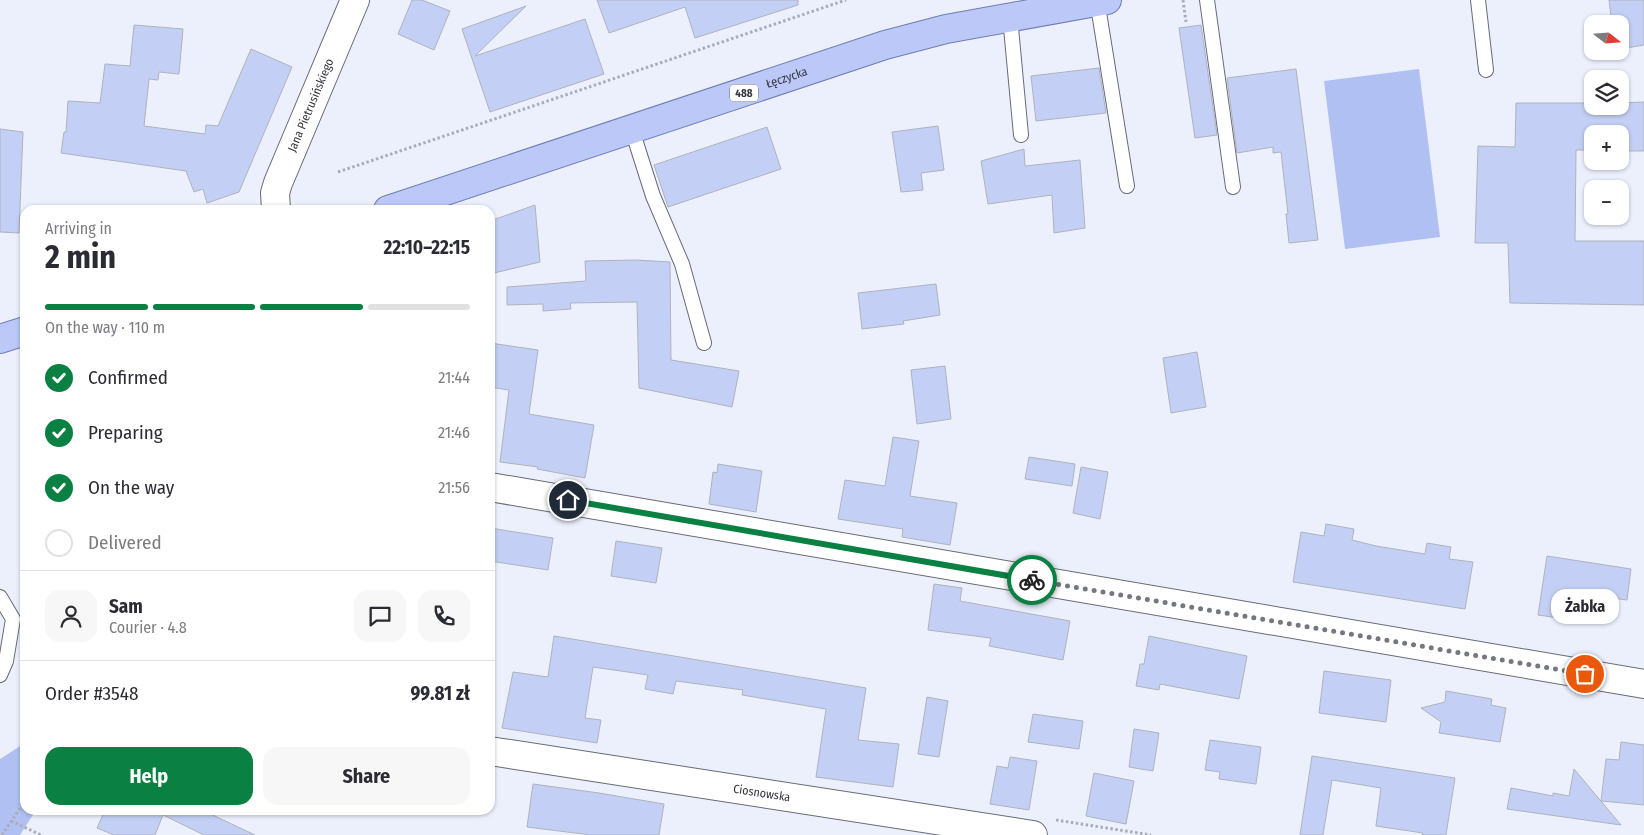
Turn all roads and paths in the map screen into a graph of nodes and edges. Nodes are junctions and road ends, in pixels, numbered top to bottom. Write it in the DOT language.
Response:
graph roads {
  1 [pos="355,0"];
  2 [pos="846,0"];
  3 [pos="1183,0"];
  4 [pos="1207,0"];
  5 [pos="1478,0"];
  6 [pos="1092,1"];
  7 [pos="1010,17"];
  8 [pos="1186,22"];
  9 [pos="1486,70"];
  10 [pos="632,130"];
  11 [pos="1022,135"];
  12 [pos="338,172"];
  13 [pos="1127,186"];
  14 [pos="1233,187"];
  15 [pos="276,205"];
  16 [pos="403,205"];
  17 [pos="20,333"];
  18 [pos="0,339"];
  19 [pos="704,343"];
  20 [pos="495,488"];
  21 [pos="0,597"];
  22 [pos="0,675"];
  23 [pos="1644,684"];
  24 [pos="495,752"];
  25 [pos="20,808"];
  26 [pos="11,822"];
  27 [pos="2,835"];
  28 [pos="41,835"];
  29 [pos="1033,835"];
  1 -- 15 [label="street, Jana Pietrusińskiego"];
  2 -- 12 [label="path"];
  3 -- 8 [label="path"];
  4 -- 14 [label="lane"];
  5 -- 9 [label="lane"];
  6 -- 7 [label="main road, Łęczycka / 488"];
  6 -- 13 [label="lane"];
  7 -- 10 [label="main road, Łęczycka / 488"];
  7 -- 11 [label="lane"];
  10 -- 16 [label="main road, Łęczycka / 488"];
  10 -- 19 [label="lane"];
  17 -- 18 [label="main road"];
  20 -- 23 [label="street"];
  21 -- 22 [label="lane"];
  24 -- 29 [label="street, Ciosnowska"];
  25 -- 26 [label="path"];
  26 -- 27 [label="path"];
  26 -- 28 [label="path"];
}
